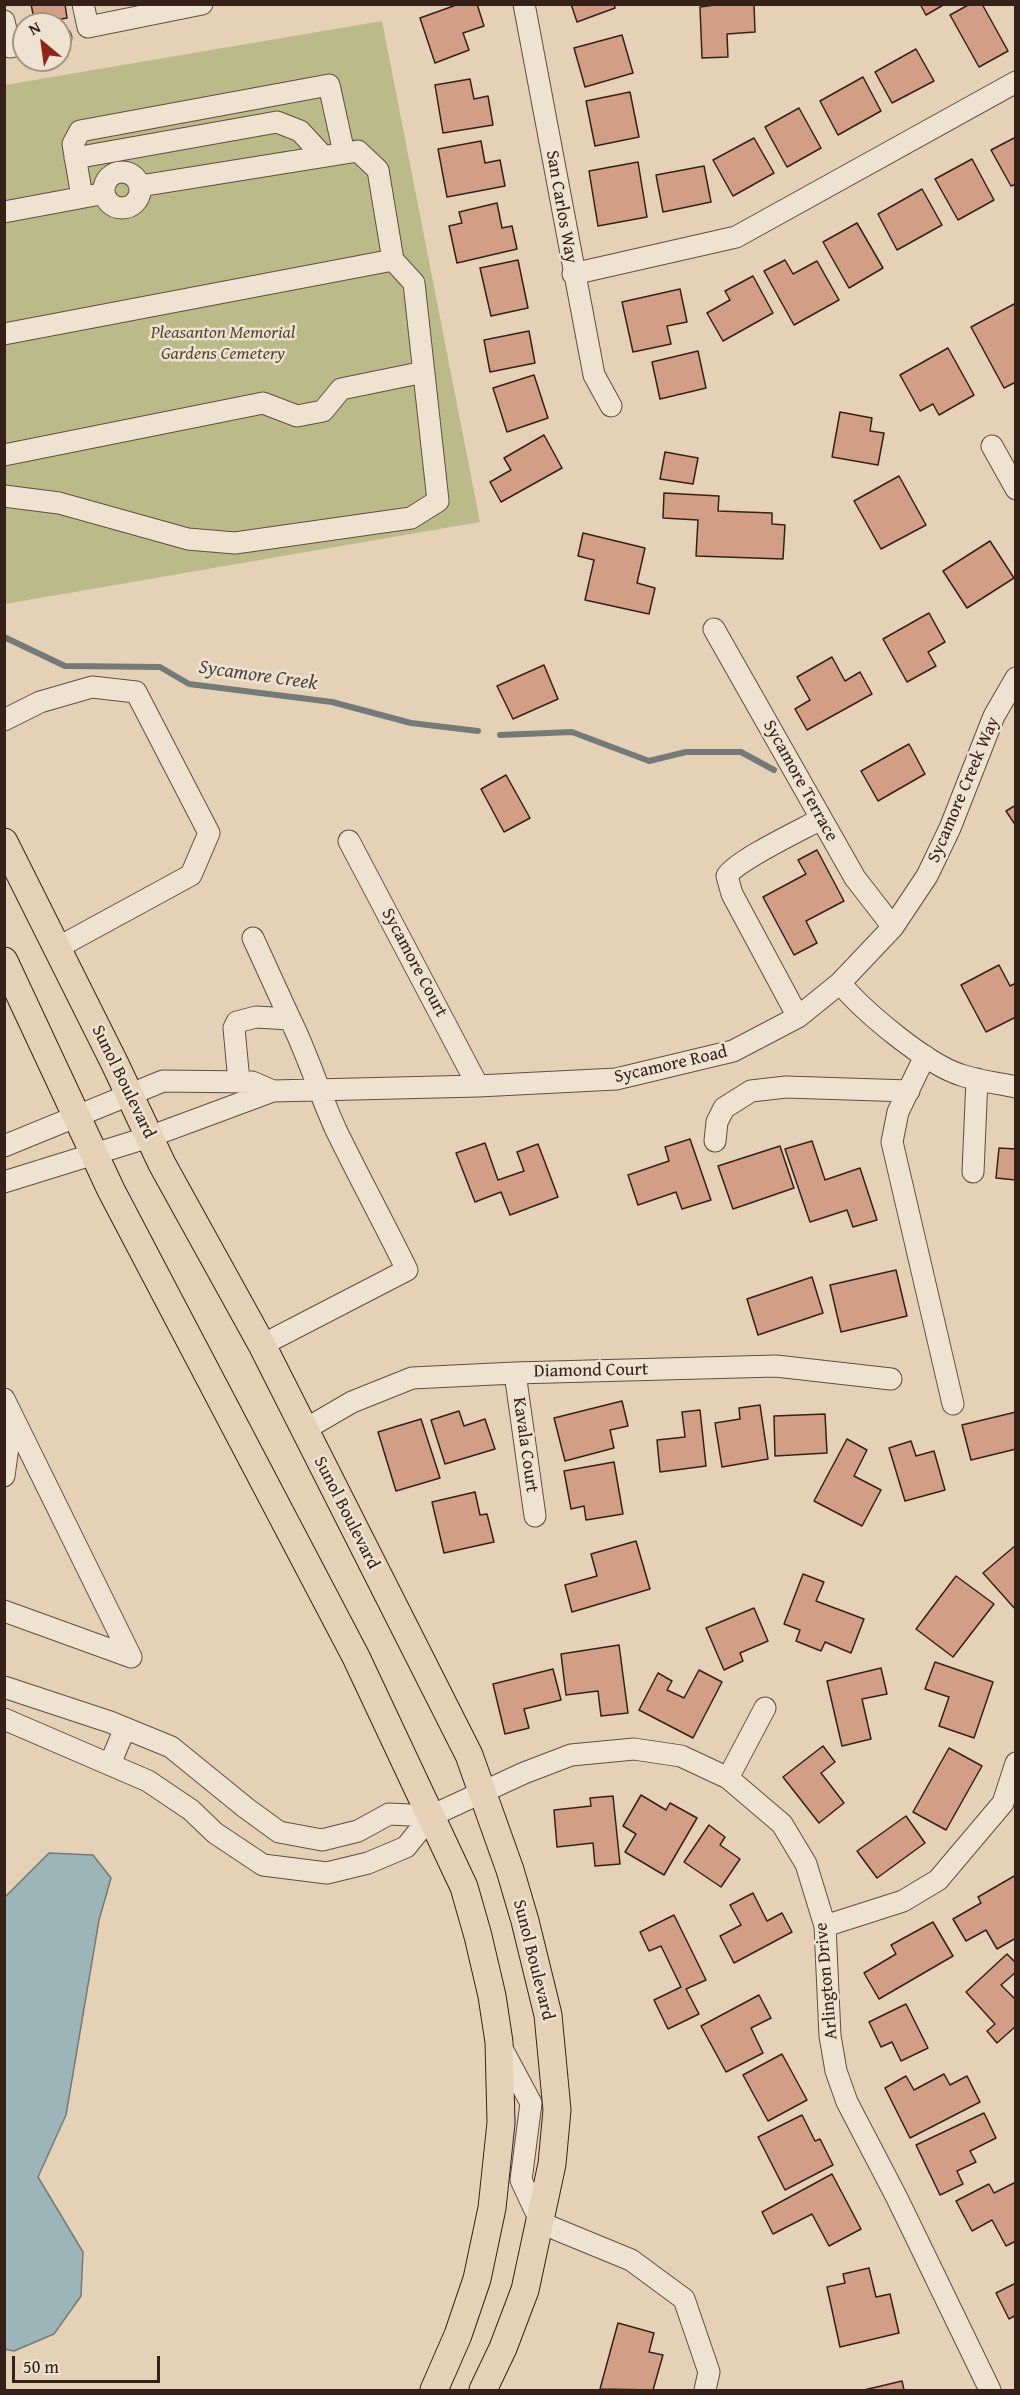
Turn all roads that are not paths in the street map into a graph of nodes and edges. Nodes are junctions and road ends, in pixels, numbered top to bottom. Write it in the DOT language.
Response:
graph roads {
  1 [pos="83,4"];
  2 [pos="202,4"];
  3 [pos="524,4"];
  4 [pos="4,21"];
  5 [pos="12,47"];
  6 [pos="1016,82"];
  7 [pos="150,144"];
  8 [pos="334,154"];
  9 [pos="75,158"];
  10 [pos="134,180"];
  11 [pos="103,193"];
  12 [pos="82,197"];
  13 [pos="4,212"];
  14 [pos="393,260"];
  15 [pos="573,274"];
  16 [pos="4,334"];
  17 [pos="424,372"];
  18 [pos="611,406"];
  19 [pos="992,446"];
  20 [pos="4,455"];
  21 [pos="1016,489"];
  22 [pos="4,496"];
  23 [pos="714,629"];
  24 [pos="1016,678"];
  25 [pos="4,720"];
  26 [pos="821,819"];
  27 [pos="349,841"];
  28 [pos="4,842"];
  29 [pos="893,927"];
  30 [pos="253,939"];
  31 [pos="57,948"];
  32 [pos="4,961"];
  33 [pos="840,983"];
  34 [pos="798,1017"];
  35 [pos="290,1019"];
  36 [pos="925,1056"];
  37 [pos="977,1079"];
  38 [pos="239,1082"];
  39 [pos="478,1086"];
  40 [pos="1016,1087"];
  41 [pos="319,1089"];
  42 [pos="273,1091"];
  43 [pos="909,1091"];
  44 [pos="130,1095"];
  45 [pos="77,1117"];
  46 [pos="149,1137"];
  47 [pos="715,1141"];
  48 [pos="4,1146"];
  49 [pos="94,1154"];
  50 [pos="973,1172"];
  51 [pos="4,1182"];
  52 [pos="262,1345"];
  53 [pos="515,1373"];
  54 [pos="891,1379"];
  55 [pos="953,1404"];
  56 [pos="7,1411"];
  57 [pos="304,1430"];
  58 [pos="4,1476"];
  59 [pos="535,1516"];
  60 [pos="4,1611"];
  61 [pos="4,1687"];
  62 [pos="765,1708"];
  63 [pos="4,1719"];
  64 [pos="125,1728"];
  65 [pos="1016,1763"];
  66 [pos="110,1764"];
  67 [pos="728,1778"];
  68 [pos="482,1792"];
  69 [pos="1009,1809"];
  70 [pos="431,1816"];
  71 [pos="825,1926"];
  72 [pos="499,2042"];
  73 [pos="541,2223"];
  74 [pos="434,2391"];
  75 [pos="483,2391"];
  76 [pos="705,2391"];
  77 [pos="990,2391"];
  1 -- 2 [label="street"];
  3 -- 15 [label="street, San Carlos Way"];
  4 -- 5 [label="street"];
  6 -- 15 [label="street"];
  7 -- 8 [label="street"];
  7 -- 9 [label="street"];
  7 -- 10 [label="street"];
  8 -- 9 [label="street"];
  8 -- 10 [label="street"];
  8 -- 14 [label="street"];
  9 -- 12 [label="street"];
  10 -- 11 [label="street"];
  10 -- 11 [label="street"];
  11 -- 12 [label="street"];
  12 -- 13 [label="street"];
  14 -- 16 [label="street"];
  14 -- 17 [label="street"];
  15 -- 18 [label="street, San Carlos Way"];
  17 -- 20 [label="street"];
  17 -- 22 [label="street"];
  19 -- 21 [label="street"];
  23 -- 26 [label="street, Sycamore Terrace"];
  24 -- 29 [label="street, Sycamore Creek Way"];
  25 -- 31 [label="street"];
  26 -- 29 [label="street, Sycamore Terrace"];
  26 -- 34 [label="street"];
  27 -- 39 [label="street, Sycamore Court"];
  28 -- 31 [label="main road, Sunol Boulevard"];
  29 -- 33 [label="street, Sycamore Creek Way"];
  30 -- 35 [label="street"];
  31 -- 44 [label="main road, Sunol Boulevard"];
  32 -- 45 [label="main road"];
  33 -- 34 [label="street, Sycamore Road"];
  33 -- 36 [label="street"];
  34 -- 39 [label="street, Sycamore Road"];
  35 -- 38 [label="street"];
  35 -- 41 [label="street"];
  36 -- 37 [label="street"];
  36 -- 43 [label="street"];
  37 -- 40 [label="street"];
  37 -- 50 [label="street"];
  38 -- 42 [label="street, Sycamore Road"];
  38 -- 44 [label="street, Sycamore Road"];
  39 -- 41 [label="street, Sycamore Road"];
  41 -- 42 [label="street, Sycamore Road"];
  41 -- 52 [label="street"];
  42 -- 46 [label="street, Sycamore Road"];
  43 -- 47 [label="street"];
  43 -- 55 [label="street"];
  44 -- 45 [label="street, Sycamore Road"];
  44 -- 46 [label="main road, Sunol Boulevard"];
  45 -- 48 [label="street, Sycamore Road"];
  45 -- 49 [label="main road"];
  46 -- 49 [label="street, Sycamore Road"];
  46 -- 52 [label="main road, Sunol Boulevard"];
  49 -- 51 [label="street, Sycamore Road"];
  49 -- 70 [label="main road"];
  52 -- 57 [label="main road, Sunol Boulevard"];
  53 -- 54 [label="street, Diamond Court"];
  53 -- 57 [label="street, Diamond Court"];
  53 -- 59 [label="street, Kavala Court"];
  56 -- 58 [label="street"];
  56 -- 60 [label="street"];
  57 -- 68 [label="main road, Sunol Boulevard"];
  61 -- 64 [label="street"];
  62 -- 67 [label="street"];
  63 -- 66 [label="street"];
  64 -- 66 [label="street"];
  64 -- 70 [label="street"];
  65 -- 69 [label="street"];
  66 -- 70 [label="street"];
  67 -- 68 [label="street, Arlington Drive"];
  67 -- 71 [label="street, Arlington Drive"];
  68 -- 70 [label="street, Arlington Drive"];
  68 -- 73 [label="main road, Sunol Boulevard"];
  69 -- 71 [label="street"];
  70 -- 72 [label="main road"];
  71 -- 77 [label="street, Arlington Drive"];
  72 -- 73 [label="street"];
  72 -- 74 [label="main road"];
  73 -- 75 [label="main road, Sunol Boulevard"];
  73 -- 76 [label="street"];
}
